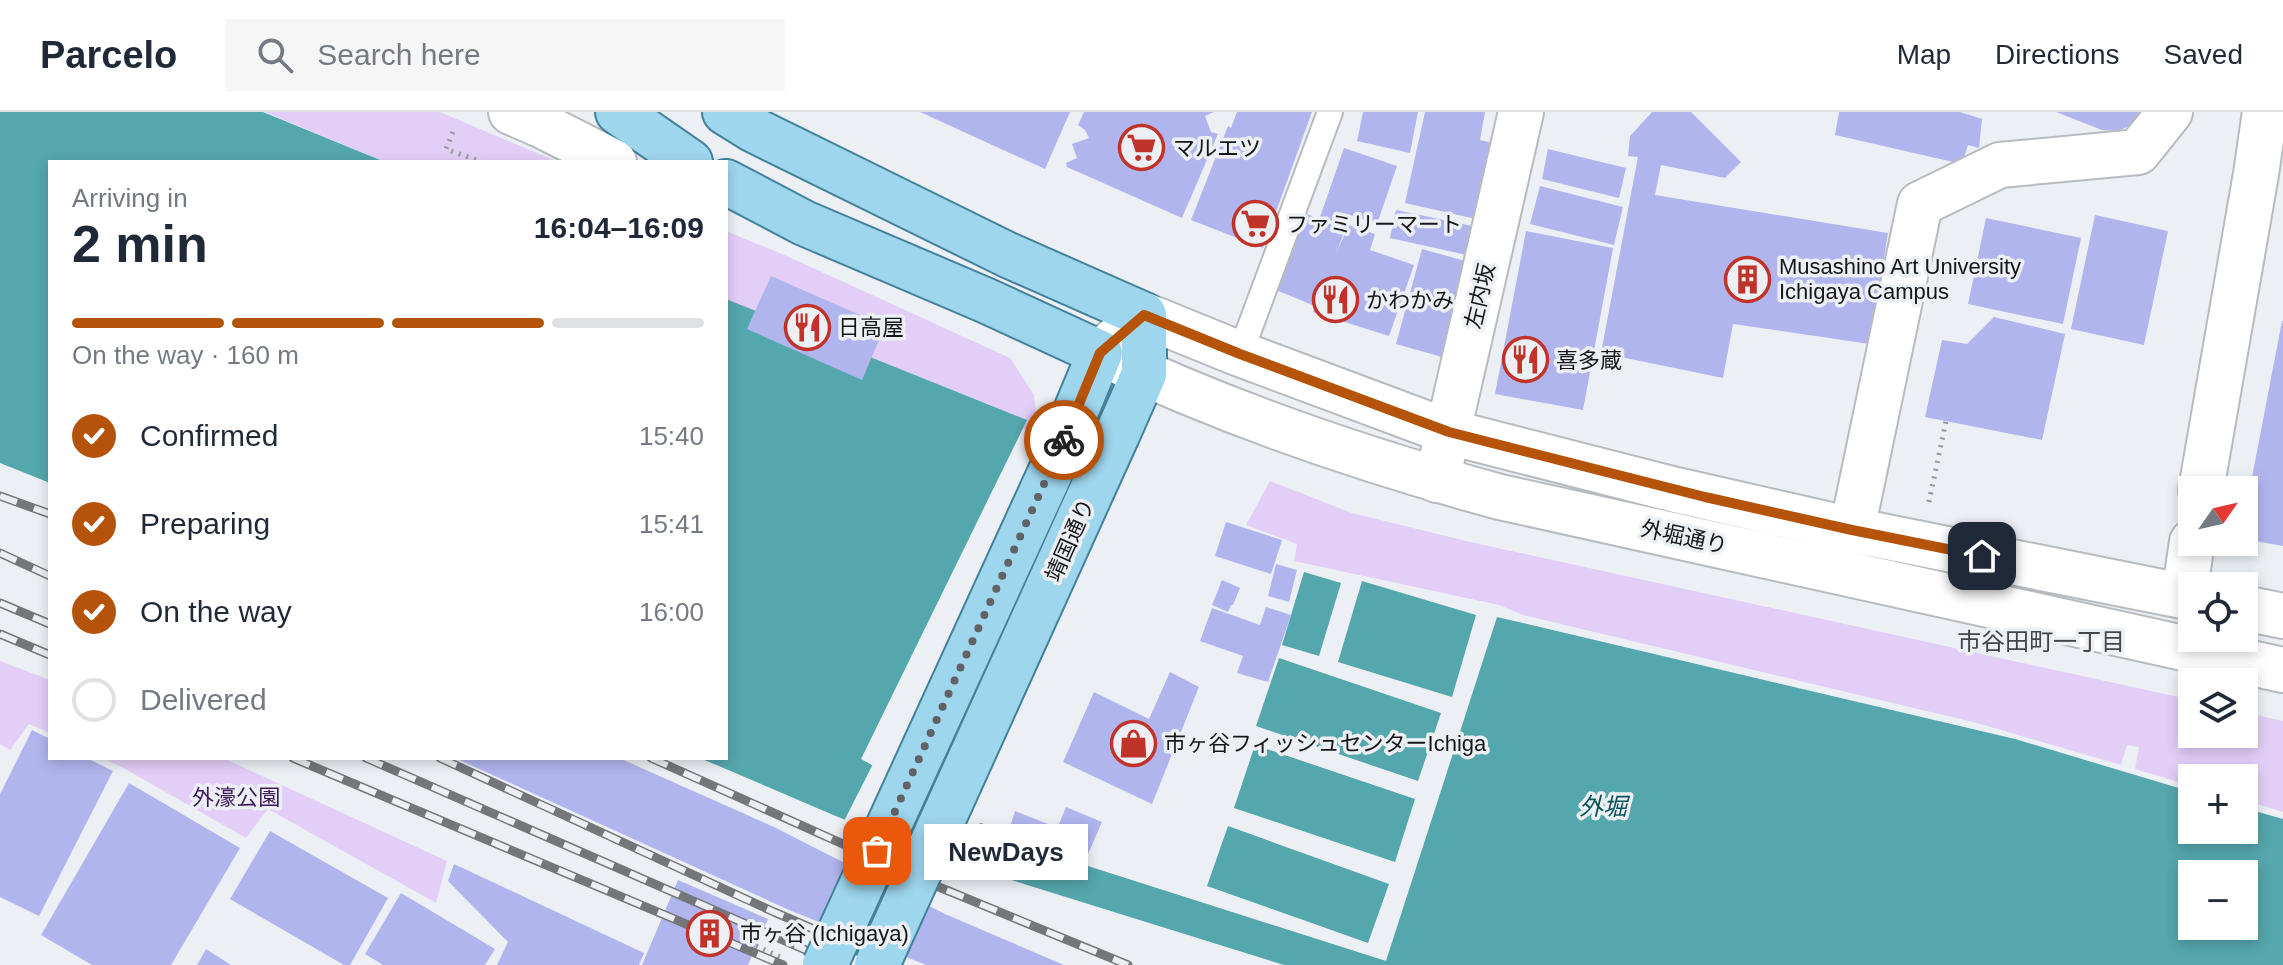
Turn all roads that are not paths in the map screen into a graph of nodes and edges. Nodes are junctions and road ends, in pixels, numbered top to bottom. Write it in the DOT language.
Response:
graph roads {
  1 [pos="511,112"];
  2 [pos="618,112"];
  3 [pos="725,112"];
  4 [pos="1330,112"];
  5 [pos="1521,112"];
  6 [pos="2170,112"];
  7 [pos="2265,112"];
  8 [pos="610,160"];
  9 [pos="687,160"];
  10 [pos="2270,177"];
  11 [pos="728,183"];
  12 [pos="728,206"];
  13 [pos="804,223"];
  14 [pos="1144,315"];
  15 [pos="1100,353"];
  16 [pos="1240,354"];
  17 [pos="1144,374"];
  18 [pos="1449,432"];
  19 [pos="2204,476"];
  20 [pos="1437,480"];
  21 [pos="1852,530"];
  22 [pos="2178,595"];
  23 [pos="2258,611"];
  24 [pos="2283,616"];
  25 [pos="2283,670"];
  26 [pos="809,964"];
  27 [pos="877,965"];
  1 -- 8 [label="main road"];
  2 -- 9 [label="main road"];
  3 -- 14 [label="main road"];
  4 -- 16 [label="lane"];
  5 -- 18 [label="main road, 左内坂"];
  6 -- 21 [label="main road"];
  7 -- 10 [label="main road"];
  10 -- 19 [label="main road"];
  11 -- 13 [label="main road"];
  12 -- 13 [label="main road"];
  13 -- 15 [label="main road"];
  14 -- 15 [label="main road"];
  14 -- 16 [label="main road, 外堀通り"];
  14 -- 17 [label="main road, 靖国通り"];
  15 -- 17 [label="main road, 外堀通り"];
  15 -- 26 [label="main road, 靖国通り, bridge"];
  16 -- 18 [label="main road, 外堀通り"];
  17 -- 20 [label="main road, 外堀通り"];
  17 -- 27 [label="main road, 靖国通り, bridge"];
  18 -- 20 [label="main road, 左内坂"];
  18 -- 21 [label="main road, 外堀通り"];
  20 -- 25 [label="main road, 外堀通り"];
  21 -- 22 [label="main road, 外堀通り"];
  23 -- 24 [label="main road"];
}
